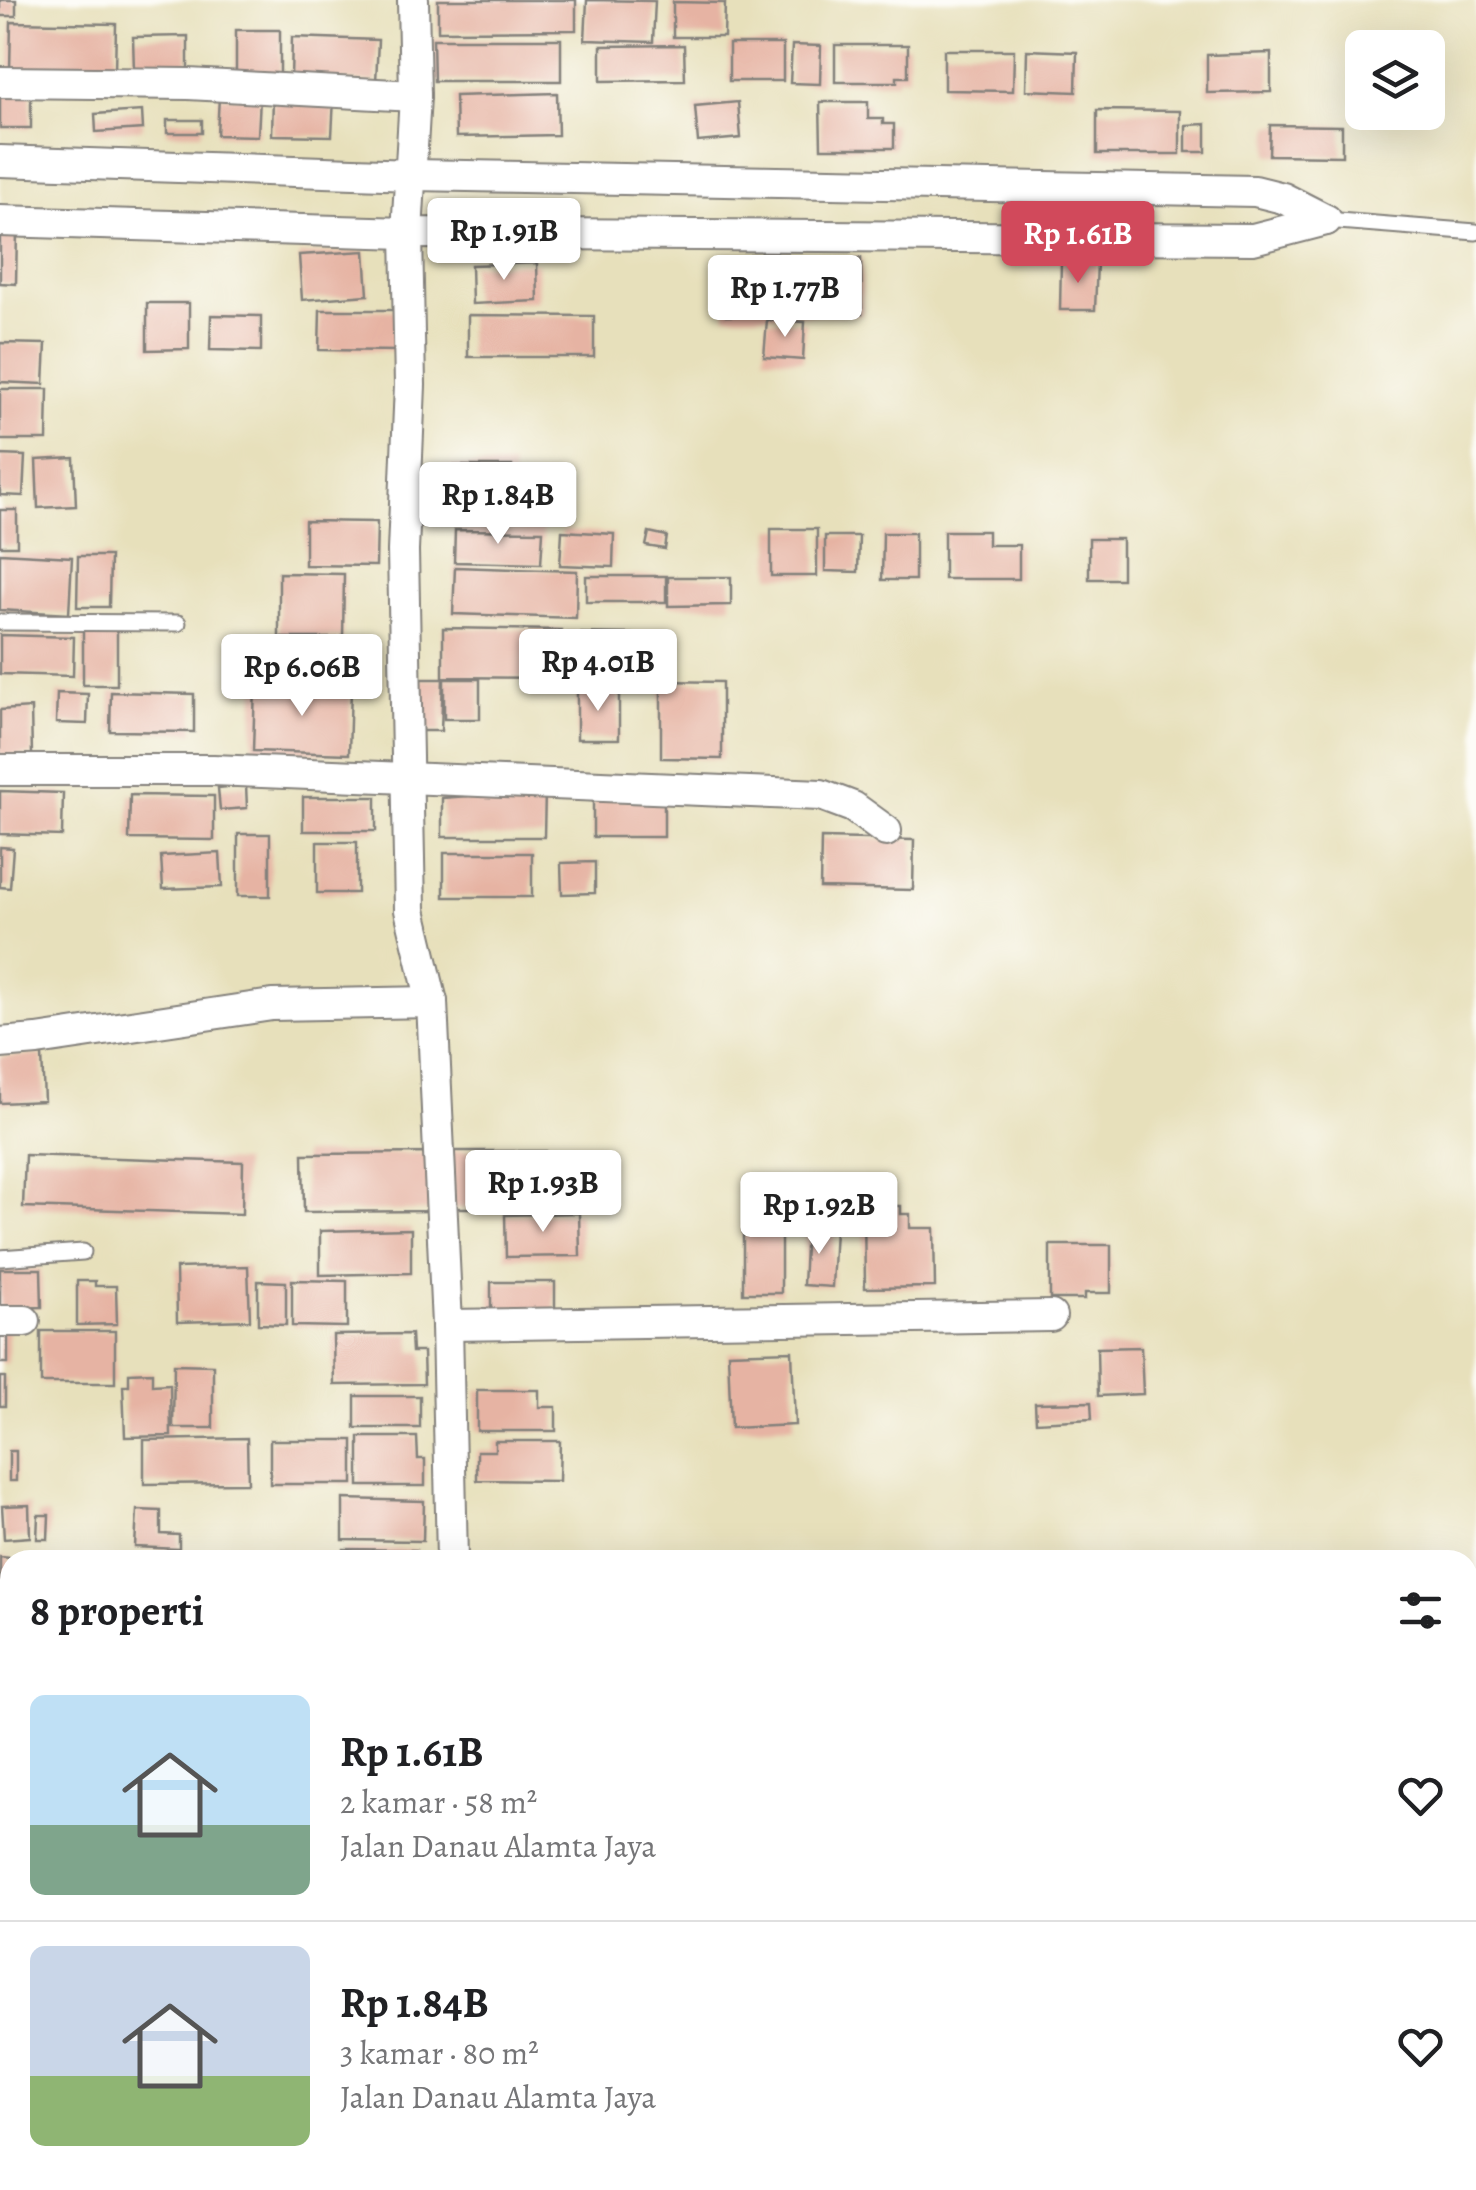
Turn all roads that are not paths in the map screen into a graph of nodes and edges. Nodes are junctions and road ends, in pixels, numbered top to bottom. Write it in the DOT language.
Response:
graph roads {
  1 [pos="414,0"];
  2 [pos="0,82"];
  3 [pos="415,96"];
  4 [pos="0,161"];
  5 [pos="413,175"];
  6 [pos="1326,220"];
  7 [pos="0,221"];
  8 [pos="1476,232"];
  9 [pos="407,233"];
  10 [pos="0,622"];
  11 [pos="178,623"];
  12 [pos="0,770"];
  13 [pos="409,778"];
  14 [pos="886,831"];
  15 [pos="432,1002"];
  16 [pos="0,1043"];
  17 [pos="83,1252"];
  18 [pos="0,1258"];
  19 [pos="1051,1316"];
  20 [pos="447,1325"];
  21 [pos="452,1550"];
  1 -- 3 [label="street"];
  2 -- 3 [label="street"];
  3 -- 5 [label="street"];
  4 -- 5 [label="street"];
  5 -- 6 [label="street"];
  5 -- 9 [label="street"];
  6 -- 8 [label="lane"];
  6 -- 9 [label="street"];
  7 -- 9 [label="street"];
  9 -- 13 [label="street"];
  10 -- 11 [label="lane"];
  12 -- 13 [label="street"];
  13 -- 14 [label="street"];
  13 -- 15 [label="street"];
  15 -- 16 [label="street"];
  15 -- 20 [label="street"];
  17 -- 18 [label="lane"];
  19 -- 20 [label="street"];
  20 -- 21 [label="street"];
}
